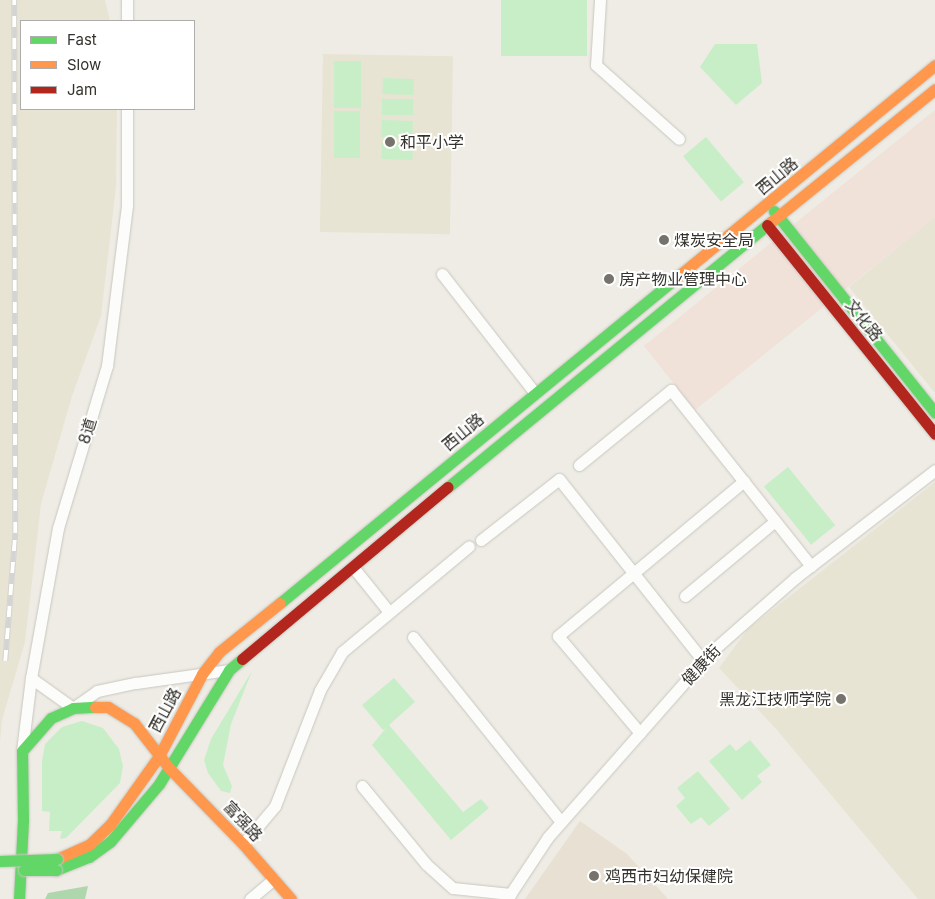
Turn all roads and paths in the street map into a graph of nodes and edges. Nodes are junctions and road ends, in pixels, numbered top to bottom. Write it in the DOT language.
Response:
graph roads {
  1 [pos="127,0"];
  2 [pos="600,0"];
  3 [pos="127,20"];
  4 [pos="935,65"];
  5 [pos="935,89"];
  6 [pos="127,110"];
  7 [pos="679,138"];
  8 [pos="768,204"];
  9 [pos="778,218"];
  10 [pos="767,225"];
  11 [pos="442,274"];
  12 [pos="535,393"];
  13 [pos="935,413"];
  14 [pos="935,434"];
  15 [pos="579,465"];
  16 [pos="935,470"];
  17 [pos="744,481"];
  18 [pos="775,521"];
  19 [pos="481,540"];
  20 [pos="469,546"];
  21 [pos="811,566"];
  22 [pos="353,567"];
  23 [pos="634,573"];
  24 [pos="686,596"];
  25 [pos="389,612"];
  26 [pos="413,636"];
  27 [pos="703,661"];
  28 [pos="229,670"];
  29 [pos="202,674"];
  30 [pos="31,678"];
  31 [pos="73,708"];
  32 [pos="640,733"];
  33 [pos="22,751"];
  34 [pos="159,756"];
  35 [pos="169,768"];
  36 [pos="362,786"];
  37 [pos="561,822"];
  38 [pos="243,844"];
  39 [pos="0,861"];
  40 [pos="56,865"];
  41 [pos="0,870"];
  42 [pos="274,879"];
  43 [pos="509,897"];
  44 [pos="18,899"];
  45 [pos="250,899"];
  46 [pos="291,899"];
  1 -- 3 [label="street"];
  2 -- 7 [label="street"];
  4 -- 8 [label="main road, 西山路"];
  5 -- 9 [label="main road, 西山路"];
  6 -- 30 [label="street, 8道"];
  8 -- 9 [label="main road, 文化路"];
  8 -- 10 [label="main road"];
  8 -- 12 [label="main road, 西山路"];
  9 -- 10 [label="main road, 西山路"];
  9 -- 13 [label="main road, 文化路"];
  10 -- 14 [label="main road, 文化路"];
  10 -- 22 [label="main road, 西山路"];
  11 -- 12 [label="street"];
  12 -- 29 [label="main road, 西山路"];
  15 -- 17 [label="street"];
  16 -- 21 [label="street, 健康街"];
  17 -- 18 [label="street"];
  17 -- 23 [label="street"];
  18 -- 21 [label="street"];
  18 -- 24 [label="street"];
  19 -- 23 [label="street"];
  20 -- 25 [label="street"];
  21 -- 27 [label="street, 健康街"];
  22 -- 25 [label="street"];
  22 -- 28 [label="main road, 西山路"];
  23 -- 27 [label="street"];
  23 -- 32 [label="street"];
  25 -- 38 [label="street"];
  26 -- 37 [label="street"];
  27 -- 32 [label="street, 健康街"];
  28 -- 29 [label="street"];
  28 -- 35 [label="main road, 西山路"];
  29 -- 31 [label="street"];
  29 -- 34 [label="main road, 西山路"];
  30 -- 31 [label="street"];
  30 -- 33 [label="street, 8道"];
  31 -- 33 [label="main road"];
  31 -- 34 [label="main road, 富强路"];
  32 -- 37 [label="street, 健康街"];
  33 -- 44 [label="main road"];
  34 -- 35 [label="main road, 富强路"];
  34 -- 40 [label="main road, 西山路"];
  35 -- 38 [label="main road, 富强路"];
  35 -- 40 [label="main road, 西山路"];
  36 -- 43 [label="street"];
  37 -- 43 [label="street, 健康街"];
  38 -- 42 [label="main road, 富强路"];
  39 -- 40 [label="main road, bridge"];
  40 -- 41 [label="main road, bridge"];
  42 -- 45 [label="street"];
  42 -- 46 [label="main road, 富强路"];
}
